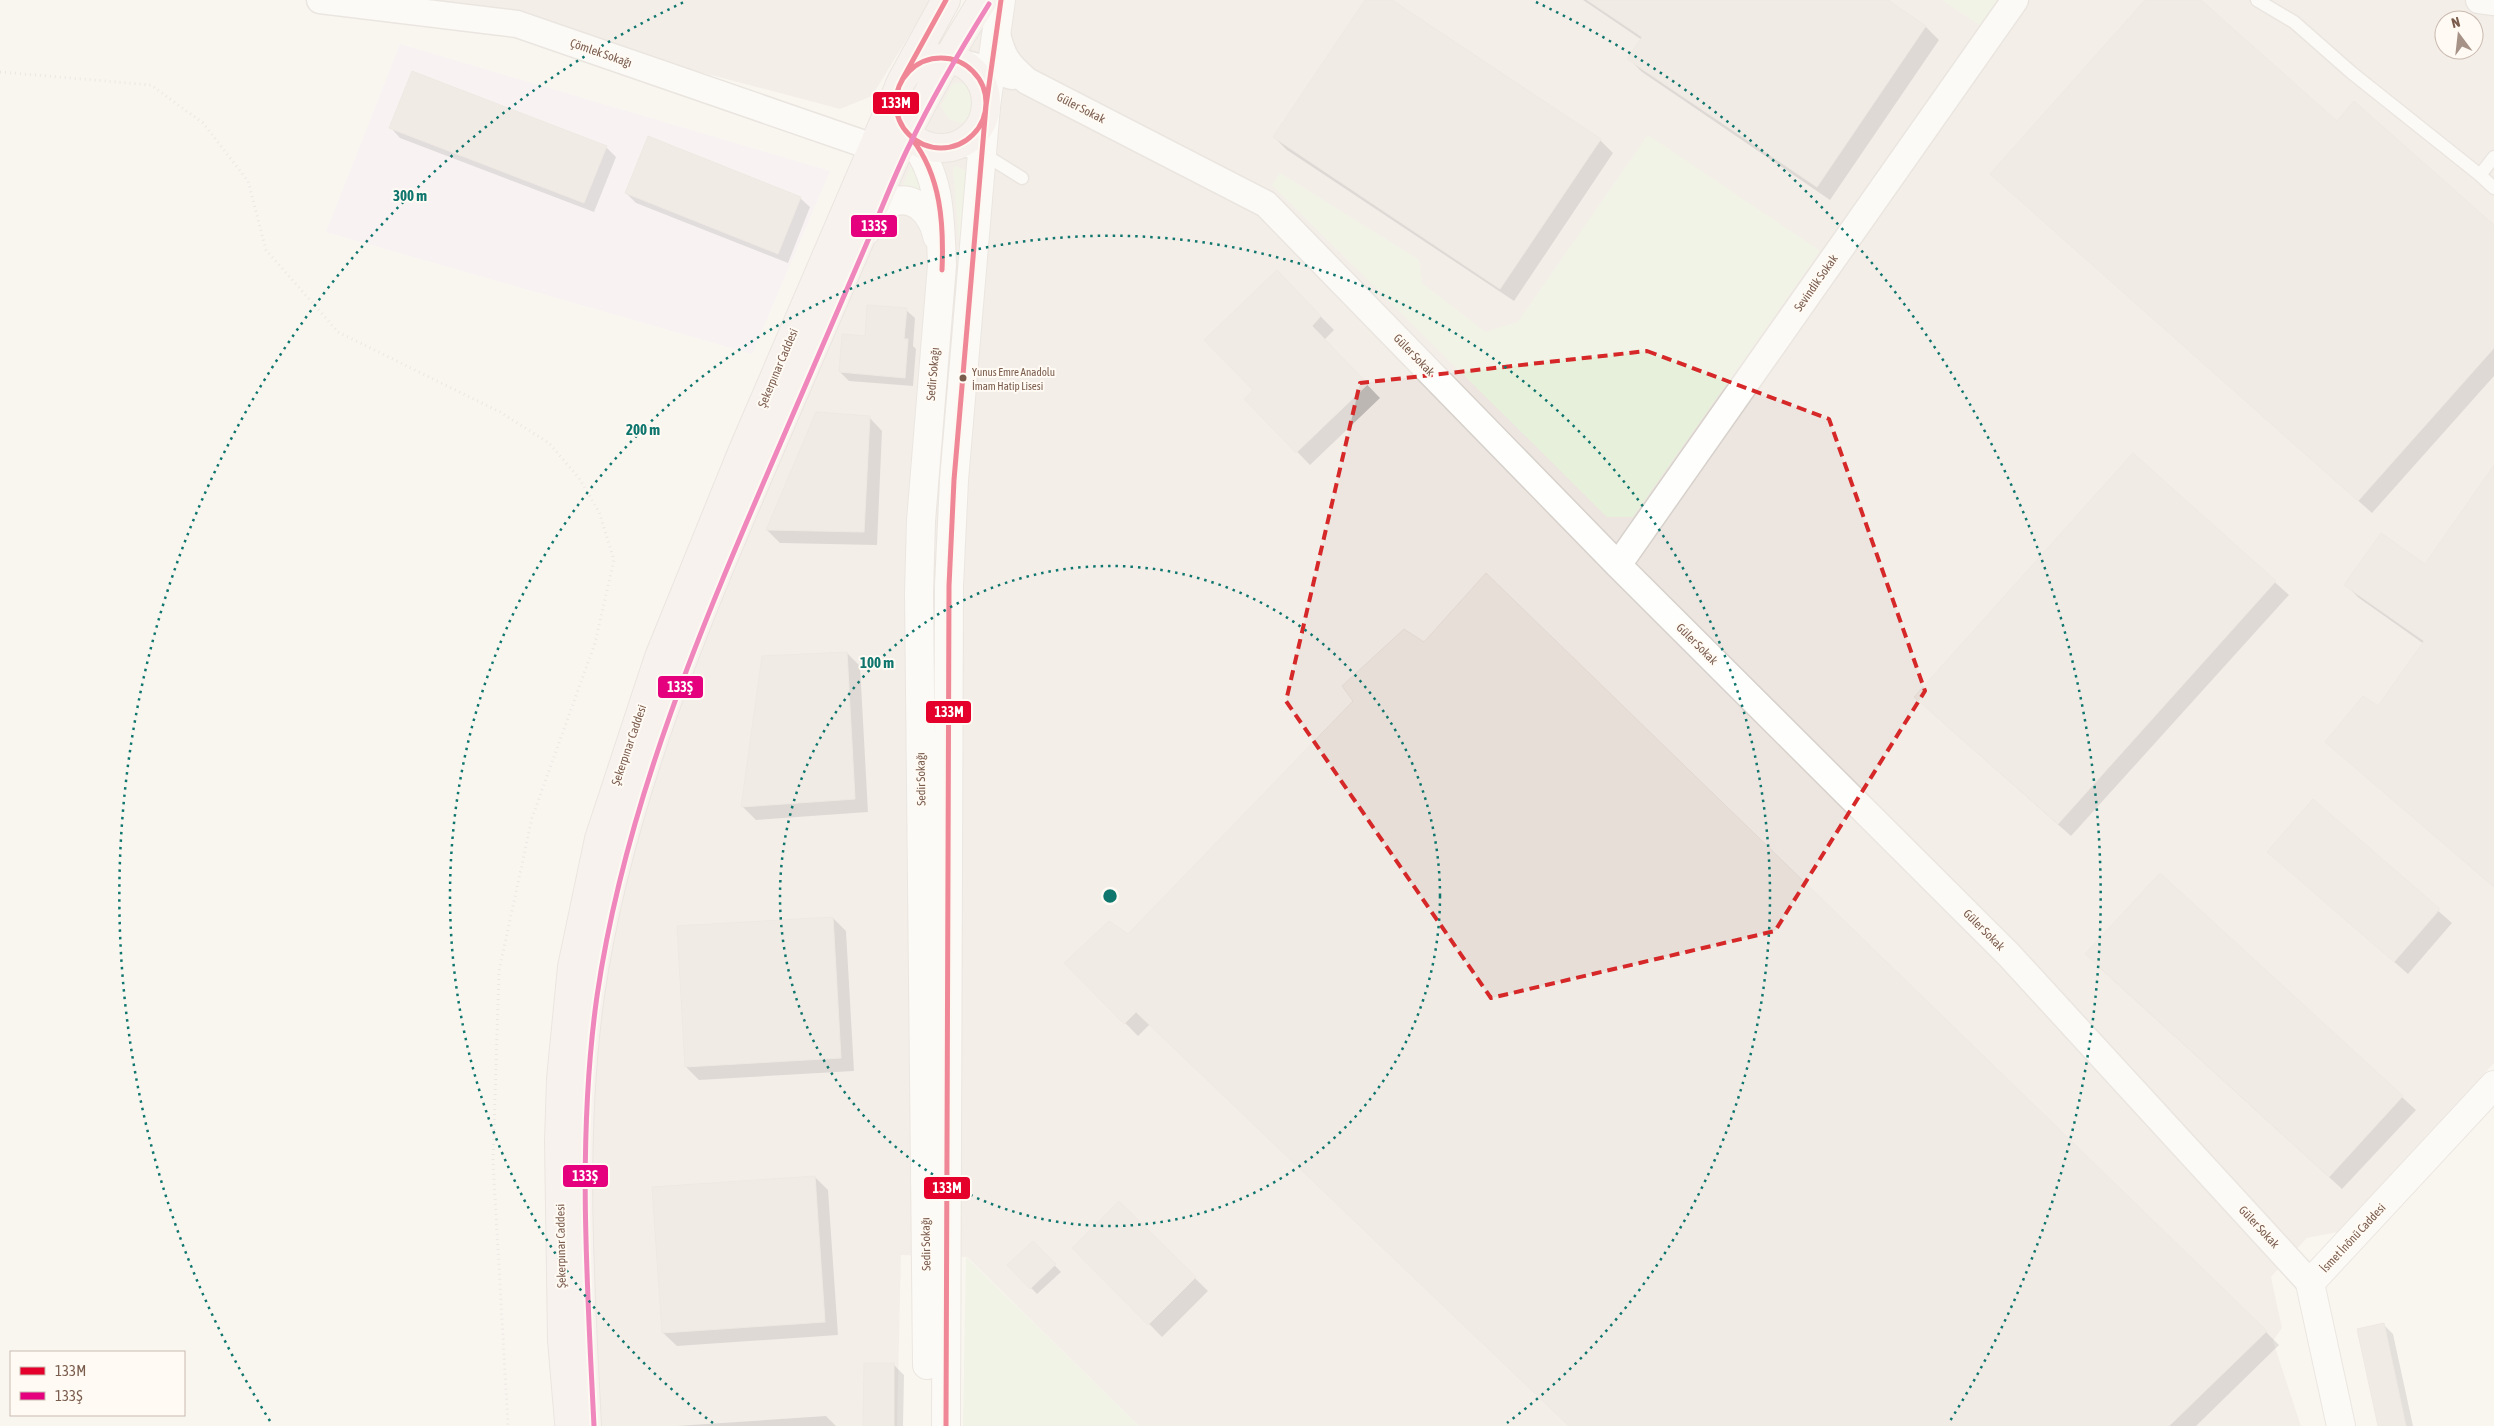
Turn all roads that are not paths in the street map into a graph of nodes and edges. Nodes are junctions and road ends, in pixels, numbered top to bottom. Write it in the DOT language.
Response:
graph roads {
  1 [pos="320,0"];
  2 [pos="946,0"];
  3 [pos="983,0"];
  4 [pos="1001,0"];
  5 [pos="2015,0"];
  6 [pos="2257,0"];
  7 [pos="2479,0"];
  8 [pos="2494,2"];
  9 [pos="996,30"];
  10 [pos="951,60"];
  11 [pos="991,70"];
  12 [pos="902,80"];
  13 [pos="1027,81"];
  14 [pos="986,106"];
  15 [pos="923,144"];
  16 [pos="872,147"];
  17 [pos="982,153"];
  18 [pos="2494,157"];
  19 [pos="2480,175"];
  20 [pos="1022,178"];
  21 [pos="2494,188"];
  22 [pos="857,245"];
  23 [pos="942,265"];
  24 [pos="1618,565"];
  25 [pos="2492,1088"];
  26 [pos="2310,1283"];
  27 [pos="569,1426"];
  28 [pos="587,1426"];
  29 [pos="928,1426"];
  30 [pos="946,1426"];
  31 [pos="2341,1426"];
  1 -- 16 [label="street, Çömlek Sokağı"];
  2 -- 12 [label="main road, Şekerpınar Caddesi"];
  3 -- 10 [label="main road"];
  4 -- 9 [label="street"];
  5 -- 24 [label="street, Sevindik Sokak"];
  6 -- 19 [label="lane"];
  7 -- 8 [label="street"];
  9 -- 11 [label="street"];
  9 -- 13 [label="street"];
  10 -- 11 [label="street"];
  10 -- 12 [label="main road"];
  10 -- 14 [label="main road"];
  10 -- 15 [label="main road"];
  11 -- 13 [label="street"];
  11 -- 14 [label="street"];
  12 -- 15 [label="main road"];
  12 -- 16 [label="main road, Şekerpınar Caddesi"];
  13 -- 14 [label="street"];
  13 -- 24 [label="street, Güler Sokak"];
  14 -- 15 [label="main road"];
  14 -- 17 [label="street"];
  15 -- 17 [label="lane"];
  15 -- 22 [label="main road"];
  15 -- 23 [label="street, Sedir Sokağı"];
  16 -- 27 [label="main road, Şekerpınar Caddesi"];
  17 -- 20 [label="lane"];
  17 -- 30 [label="street"];
  18 -- 19 [label="lane"];
  19 -- 21 [label="lane"];
  22 -- 23 [label="street"];
  22 -- 28 [label="main road"];
  23 -- 29 [label="street, Sedir Sokağı"];
  24 -- 26 [label="street, Güler Sokak"];
  25 -- 26 [label="street, İsmet İnönü Caddesi"];
  26 -- 31 [label="street, İsmet İnönü Caddesi"];
}
